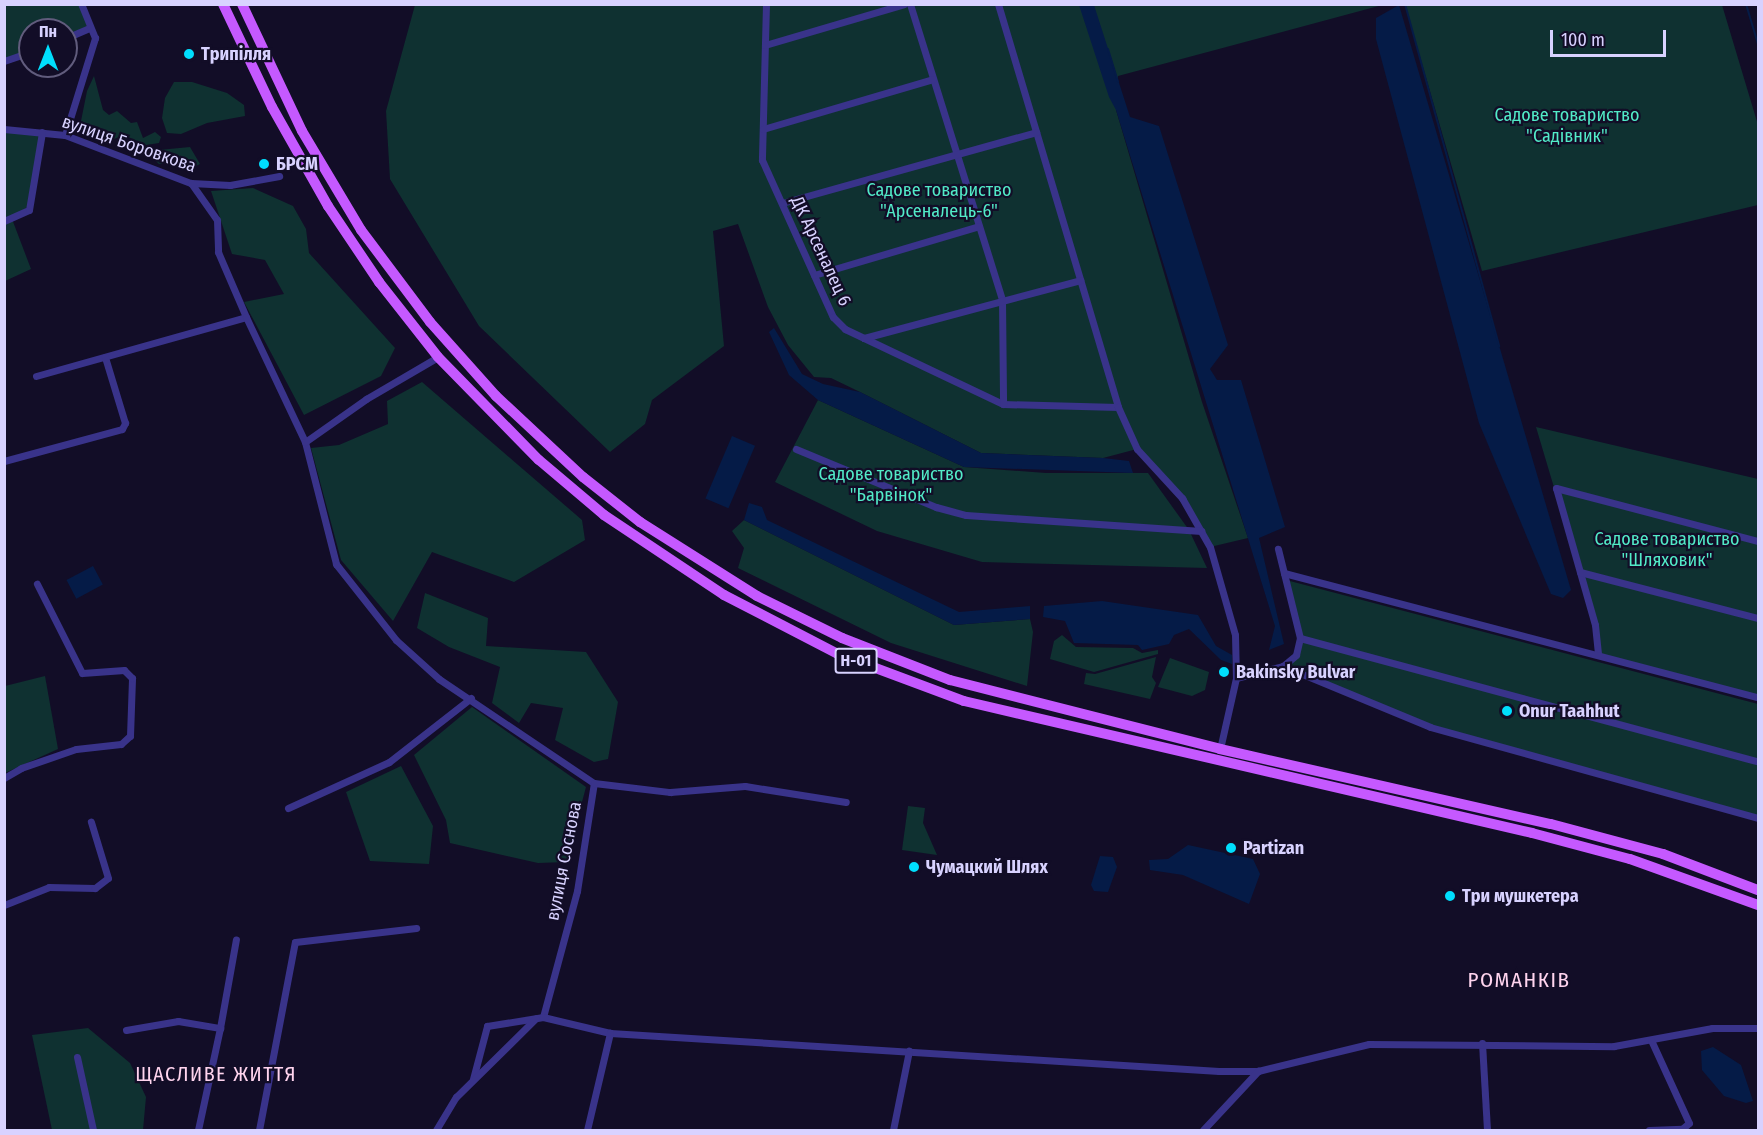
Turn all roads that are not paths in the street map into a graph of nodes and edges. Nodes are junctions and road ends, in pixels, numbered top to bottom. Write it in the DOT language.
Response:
graph roads {
  1 [pos="81,4"];
  2 [pos="223,4"];
  3 [pos="242,4"];
  4 [pos="766,4"];
  5 [pos="904,4"];
  6 [pos="910,4"];
  7 [pos="998,4"];
  8 [pos="90,28"];
  9 [pos="78,33"];
  10 [pos="765,45"];
  11 [pos="933,79"];
  12 [pos="4,129"];
  13 [pos="763,129"];
  14 [pos="42,132"];
  15 [pos="1036,132"];
  16 [pos="65,135"];
  17 [pos="956,152"];
  18 [pos="279,176"];
  19 [pos="190,183"];
  20 [pos="782,203"];
  21 [pos="4,222"];
  22 [pos="979,226"];
  23 [pos="814,275"];
  24 [pos="1080,280"];
  25 [pos="1002,300"];
  26 [pos="246,317"];
  27 [pos="864,338"];
  28 [pos="105,357"];
  29 [pos="438,357"];
  30 [pos="36,376"];
  31 [pos="1003,404"];
  32 [pos="1118,407"];
  33 [pos="305,442"];
  34 [pos="796,449"];
  35 [pos="4,461"];
  36 [pos="1200,531"];
  37 [pos="1758,541"];
  38 [pos="1278,549"];
  39 [pos="1580,572"];
  40 [pos="1284,573"];
  41 [pos="37,584"];
  42 [pos="1758,618"];
  43 [pos="1300,638"];
  44 [pos="1598,653"];
  45 [pos="1283,666"];
  46 [pos="1236,678"];
  47 [pos="1758,697"];
  48 [pos="471,698"];
  49 [pos="1220,749"];
  50 [pos="1758,762"];
  51 [pos="4,778"];
  52 [pos="594,783"];
  53 [pos="846,802"];
  54 [pos="288,808"];
  55 [pos="1758,818"];
  56 [pos="91,822"];
  57 [pos="1758,890"];
  58 [pos="4,905"];
  59 [pos="1758,905"];
  60 [pos="416,928"];
  61 [pos="236,939"];
  62 [pos="539,1018"];
  63 [pos="220,1028"];
  64 [pos="1758,1028"];
  65 [pos="126,1030"];
  66 [pos="610,1033"];
  67 [pos="1652,1040"];
  68 [pos="1482,1043"];
  69 [pos="909,1051"];
  70 [pos="76,1057"];
  71 [pos="1258,1071"];
  72 [pos="473,1079"];
  73 [pos="93,1131"];
  74 [pos="198,1131"];
  75 [pos="259,1131"];
  76 [pos="436,1131"];
  77 [pos="587,1131"];
  78 [pos="893,1131"];
  79 [pos="1203,1131"];
  80 [pos="1487,1131"];
  81 [pos="1649,1131"];
  1 -- 8 [label="street"];
  2 -- 29 [label="main road, Н-01"];
  3 -- 49 [label="main road, Н-01"];
  4 -- 10 [label="street, ДК Арсеналец 6"];
  5 -- 10 [label="street"];
  6 -- 11 [label="street"];
  7 -- 15 [label="street"];
  8 -- 9 [label="street"];
  8 -- 16 [label="street"];
  10 -- 13 [label="street, ДК Арсеналец 6"];
  11 -- 13 [label="street"];
  11 -- 17 [label="street"];
  12 -- 14 [label="street, вулиця Боровкова"];
  13 -- 20 [label="street, ДК Арсеналец 6"];
  14 -- 16 [label="street, вулиця Боровкова"];
  14 -- 21 [label="street"];
  15 -- 17 [label="street"];
  15 -- 24 [label="street"];
  16 -- 19 [label="street, вулиця Боровкова"];
  17 -- 20 [label="street"];
  17 -- 22 [label="street"];
  18 -- 19 [label="street, вулиця Боровкова"];
  19 -- 26 [label="street"];
  20 -- 23 [label="street, ДК Арсеналец 6"];
  22 -- 23 [label="street"];
  22 -- 25 [label="street"];
  23 -- 27 [label="street, ДК Арсеналец 6"];
  24 -- 25 [label="street"];
  24 -- 32 [label="street"];
  25 -- 27 [label="street"];
  25 -- 31 [label="street"];
  26 -- 28 [label="street"];
  26 -- 33 [label="street"];
  27 -- 31 [label="street, ДК Арсеналец 6"];
  28 -- 30 [label="street"];
  28 -- 35 [label="street"];
  29 -- 33 [label="street"];
  29 -- 59 [label="main road, Н-01"];
  31 -- 32 [label="street, ДК Арсеналец 6"];
  32 -- 36 [label="street"];
  33 -- 48 [label="street"];
  34 -- 36 [label="street"];
  36 -- 46 [label="street"];
  37 -- 39 [label="street"];
  38 -- 40 [label="street"];
  39 -- 42 [label="street"];
  39 -- 44 [label="street"];
  40 -- 43 [label="street"];
  40 -- 44 [label="street"];
  41 -- 51 [label="street"];
  43 -- 45 [label="street"];
  43 -- 50 [label="street"];
  44 -- 47 [label="street"];
  45 -- 46 [label="street"];
  45 -- 55 [label="street"];
  46 -- 49 [label="street"];
  48 -- 52 [label="street"];
  48 -- 54 [label="street"];
  49 -- 57 [label="main road, Н-01"];
  52 -- 53 [label="street, вулиця Соснова"];
  52 -- 62 [label="street, вулиця Соснова"];
  56 -- 58 [label="street"];
  60 -- 75 [label="street"];
  61 -- 63 [label="street"];
  62 -- 66 [label="street"];
  62 -- 72 [label="street"];
  62 -- 72 [label="street"];
  63 -- 65 [label="street"];
  63 -- 74 [label="street"];
  64 -- 67 [label="street"];
  66 -- 69 [label="street"];
  66 -- 77 [label="street"];
  67 -- 68 [label="street"];
  67 -- 81 [label="street"];
  68 -- 71 [label="street"];
  68 -- 80 [label="street"];
  69 -- 71 [label="street"];
  69 -- 78 [label="street"];
  70 -- 73 [label="street"];
  71 -- 79 [label="street"];
  72 -- 76 [label="street"];
}
